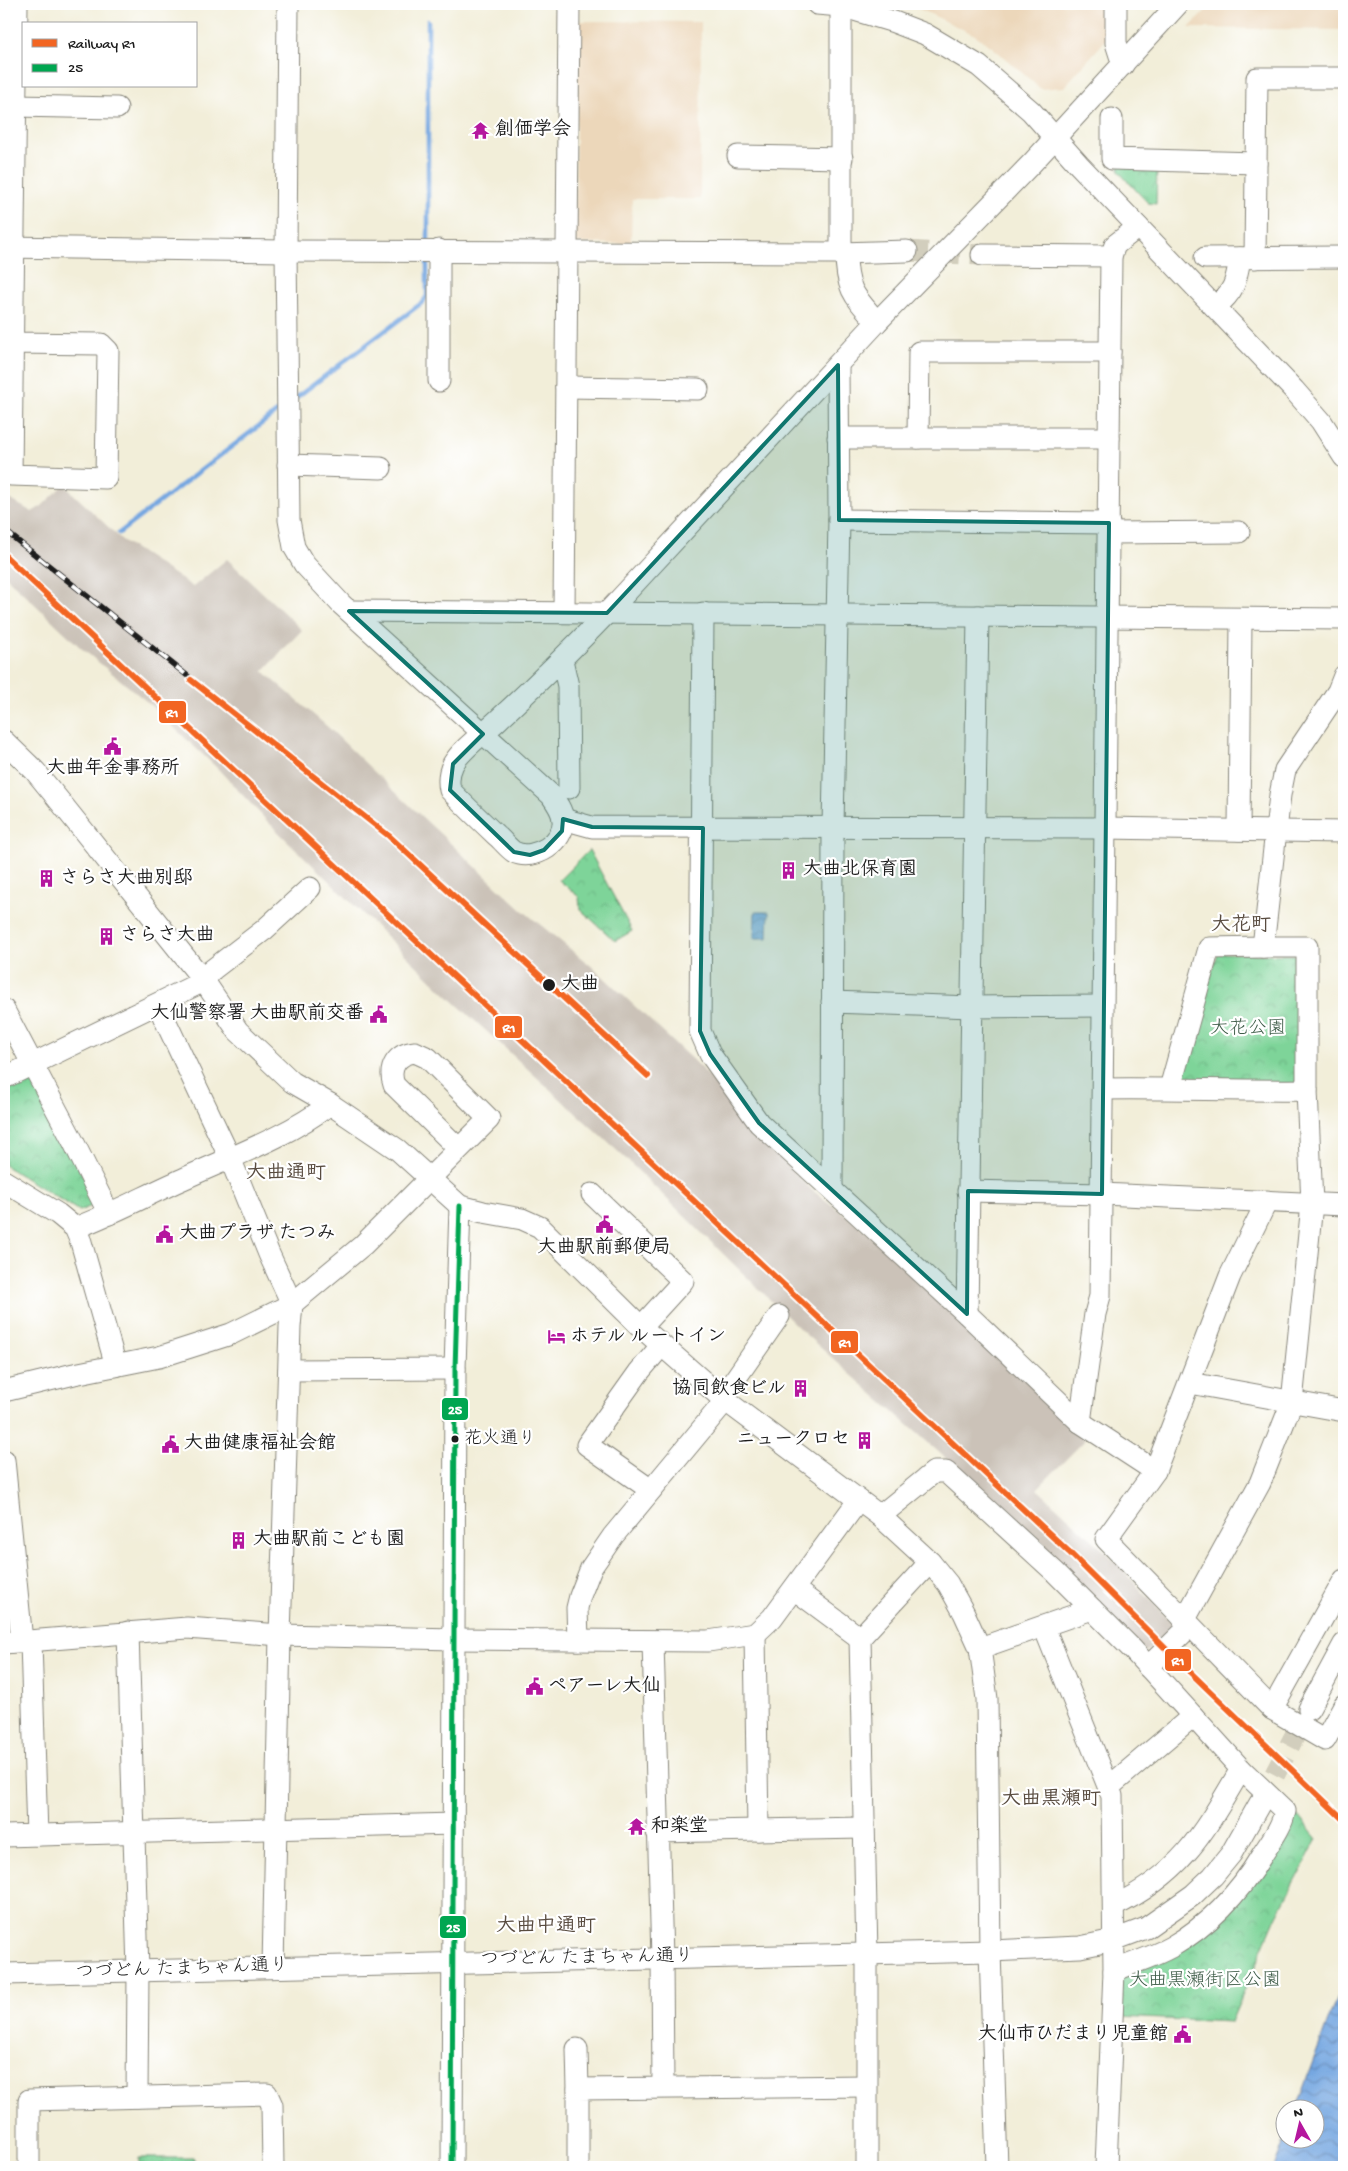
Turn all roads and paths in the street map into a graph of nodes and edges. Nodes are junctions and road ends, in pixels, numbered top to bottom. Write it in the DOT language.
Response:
graph roads {
  1 [pos="17,4"];
  2 [pos="288,4"];
  3 [pos="569,4"];
  4 [pos="817,4"];
  5 [pos="1116,4"];
  6 [pos="1178,4"];
  7 [pos="842,5"];
  8 [pos="10,65"];
  9 [pos="1123,65"];
  10 [pos="1344,78"];
  11 [pos="15,106"];
  12 [pos="117,108"];
  13 [pos="1112,119"];
  14 [pos="1055,138"];
  15 [pos="9,148"];
  16 [pos="738,156"];
  17 [pos="842,158"];
  18 [pos="1256,163"];
  19 [pos="1138,227"];
  20 [pos="8,247"];
  21 [pos="439,250"];
  22 [pos="286,251"];
  23 [pos="567,251"];
  24 [pos="907,251"];
  25 [pos="843,253"];
  26 [pos="982,255"];
  27 [pos="1111,256"];
  28 [pos="1344,257"];
  29 [pos="1205,258"];
  30 [pos="1247,258"];
  31 [pos="1215,307"];
  32 [pos="877,322"];
  33 [pos="8,343"];
  34 [pos="1110,352"];
  35 [pos="838,365"];
  36 [pos="439,381"];
  37 [pos="566,387"];
  38 [pos="698,389"];
  39 [pos="838,438"];
  40 [pos="918,438"];
  41 [pos="1109,438"];
  42 [pos="1344,457"];
  43 [pos="288,466"];
  44 [pos="381,468"];
  45 [pos="839,520"];
  46 [pos="1109,528"];
  47 [pos="1239,532"];
  48 [pos="349,611"];
  49 [pos="564,612"];
  50 [pos="607,612"];
  51 [pos="703,613"];
  52 [pos="837,615"];
  53 [pos="978,616"];
  54 [pos="1107,618"];
  55 [pos="1241,619"];
  56 [pos="1344,620"];
  57 [pos="562,660"];
  58 [pos="1344,676"];
  59 [pos="483,734"];
  60 [pos="4,741"];
  61 [pos="569,788"];
  62 [pos="563,819"];
  63 [pos="833,827"];
  64 [pos="703,828"];
  65 [pos="1105,828"];
  66 [pos="975,829"];
  67 [pos="1239,830"];
  68 [pos="1276,832"];
  69 [pos="1344,832"];
  70 [pos="310,888"];
  71 [pos="1263,947"];
  72 [pos="204,981"];
  73 [pos="832,1002"];
  74 [pos="158,1005"];
  75 [pos="1102,1006"];
  76 [pos="972,1007"];
  77 [pos="4,1010"];
  78 [pos="32,1064"];
  79 [pos="4,1078"];
  80 [pos="1170,1088"];
  81 [pos="1103,1089"];
  82 [pos="1307,1090"];
  83 [pos="330,1104"];
  84 [pos="459,1149"];
  85 [pos="230,1158"];
  86 [pos="430,1177"];
  87 [pos="4,1181"];
  88 [pos="832,1188"];
  89 [pos="968,1191"];
  90 [pos="592,1194"];
  91 [pos="1102,1194"];
  92 [pos="1267,1201"];
  93 [pos="1312,1204"];
  94 [pos="1344,1205"];
  95 [pos="460,1206"];
  96 [pos="109,1214"];
  97 [pos="75,1228"];
  98 [pos="292,1304"];
  99 [pos="967,1314"];
  100 [pos="779,1316"];
  101 [pos="641,1327"];
  102 [pos="662,1346"];
  103 [pos="116,1366"];
  104 [pos="455,1369"];
  105 [pos="289,1370"];
  106 [pos="1190,1383"];
  107 [pos="4,1391"];
  108 [pos="724,1400"];
  109 [pos="1292,1402"];
  110 [pos="1344,1411"];
  111 [pos="1080,1422"];
  112 [pos="4,1460"];
  113 [pos="1155,1471"];
  114 [pos="651,1490"];
  115 [pos="858,1501"];
  116 [pos="880,1516"];
  117 [pos="930,1562"];
  118 [pos="1344,1580"];
  119 [pos="794,1588"];
  120 [pos="1092,1609"];
  121 [pos="1187,1624"];
  122 [pos="1044,1627"];
  123 [pos="128,1632"];
  124 [pos="280,1634"];
  125 [pos="755,1634"];
  126 [pos="860,1638"];
  127 [pos="454,1639"];
  128 [pos="578,1640"];
  129 [pos="19,1642"];
  130 [pos="653,1642"];
  131 [pos="1344,1644"];
  132 [pos="980,1648"];
  133 [pos="1148,1667"];
  134 [pos="1344,1704"];
  135 [pos="1272,1709"];
  136 [pos="1309,1709"];
  137 [pos="1193,1716"];
  138 [pos="1242,1769"];
  139 [pos="1109,1787"];
  140 [pos="1260,1803"];
  141 [pos="454,1824"];
  142 [pos="863,1828"];
  143 [pos="275,1830"];
  144 [pos="758,1830"];
  145 [pos="133,1832"];
  146 [pos="657,1832"];
  147 [pos="37,1835"];
  148 [pos="4,1836"];
  149 [pos="1114,1906"];
  150 [pos="1114,1940"];
  151 [pos="990,1951"];
  152 [pos="866,1954"];
  153 [pos="662,1958"];
  154 [pos="452,1962"];
  155 [pos="273,1967"];
  156 [pos="138,1971"];
  157 [pos="1114,1971"];
  158 [pos="4,1974"];
  159 [pos="577,2049"];
  160 [pos="866,2086"];
  161 [pos="663,2087"];
  162 [pos="578,2090"];
  163 [pos="137,2097"];
  164 [pos="28,2167"];
  165 [pos="273,2167"];
  166 [pos="452,2167"];
  167 [pos="578,2167"];
  168 [pos="867,2167"];
  169 [pos="998,2167"];
  170 [pos="1106,2167"];
  1 -- 8 [label="street"];
  2 -- 22 [label="street"];
  3 -- 23 [label="street"];
  4 -- 7 [label="street"];
  5 -- 9 [label="street"];
  6 -- 9 [label="street"];
  7 -- 14 [label="street"];
  7 -- 17 [label="street"];
  8 -- 11 [label="street"];
  9 -- 14 [label="street"];
  10 -- 18 [label="street"];
  11 -- 12 [label="street"];
  11 -- 15 [label="street"];
  13 -- 18 [label="street"];
  14 -- 19 [label="street"];
  14 -- 32 [label="street"];
  15 -- 20 [label="street"];
  16 -- 17 [label="street"];
  17 -- 25 [label="street"];
  18 -- 30 [label="street"];
  19 -- 27 [label="street"];
  19 -- 31 [label="street"];
  20 -- 22 [label="street"];
  20 -- 33 [label="street"];
  21 -- 22 [label="street"];
  21 -- 23 [label="street"];
  21 -- 36 [label="street"];
  22 -- 43 [label="street"];
  23 -- 25 [label="street"];
  23 -- 37 [label="street"];
  24 -- 25 [label="street"];
  25 -- 32 [label="street"];
  26 -- 27 [label="street"];
  27 -- 34 [label="street"];
  28 -- 30 [label="street"];
  29 -- 30 [label="street"];
  30 -- 31 [label="street"];
  31 -- 42 [label="street"];
  32 -- 35 [label="street"];
  33 -- 33 [label="street"];
  34 -- 40 [label="street"];
  34 -- 41 [label="street"];
  35 -- 39 [label="street"];
  35 -- 50 [label="street"];
  37 -- 38 [label="street"];
  37 -- 49 [label="street"];
  39 -- 40 [label="street"];
  39 -- 45 [label="street"];
  40 -- 41 [label="street"];
  41 -- 46 [label="street"];
  43 -- 44 [label="street"];
  43 -- 48 [label="street"];
  45 -- 46 [label="street"];
  45 -- 52 [label="street"];
  46 -- 47 [label="street"];
  46 -- 54 [label="street"];
  48 -- 49 [label="street"];
  48 -- 59 [label="street"];
  49 -- 50 [label="street"];
  50 -- 51 [label="street"];
  50 -- 57 [label="street"];
  51 -- 52 [label="street"];
  51 -- 64 [label="street"];
  52 -- 53 [label="street"];
  52 -- 63 [label="street"];
  53 -- 54 [label="street"];
  53 -- 66 [label="street"];
  54 -- 55 [label="street"];
  54 -- 65 [label="street"];
  55 -- 56 [label="street"];
  55 -- 67 [label="street"];
  57 -- 59 [label="street"];
  57 -- 61 [label="street"];
  58 -- 68 [label="street"];
  59 -- 62 [label="street"];
  59 -- 62 [label="street"];
  60 -- 72 [label="street"];
  62 -- 64 [label="street"];
  63 -- 64 [label="street"];
  63 -- 66 [label="street"];
  63 -- 73 [label="street"];
  64 -- 88 [label="street"];
  65 -- 66 [label="street"];
  65 -- 67 [label="street"];
  65 -- 75 [label="street"];
  66 -- 76 [label="street"];
  67 -- 68 [label="street"];
  68 -- 69 [label="street"];
  68 -- 71 [label="street"];
  70 -- 72 [label="street"];
  71 -- 80 [label="street"];
  71 -- 82 [label="street"];
  72 -- 74 [label="street"];
  72 -- 83 [label="street"];
  73 -- 76 [label="street"];
  73 -- 88 [label="street"];
  74 -- 78 [label="street"];
  74 -- 85 [label="street"];
  75 -- 76 [label="street"];
  75 -- 81 [label="street"];
  76 -- 89 [label="street"];
  77 -- 78 [label="street"];
  78 -- 79 [label="street"];
  78 -- 96 [label="street"];
  80 -- 81 [label="street"];
  80 -- 82 [label="street"];
  81 -- 91 [label="street"];
  82 -- 93 [label="street"];
  83 -- 85 [label="street"];
  83 -- 86 [label="street"];
  84 -- 84 [label="street"];
  84 -- 86 [label="street"];
  85 -- 96 [label="street"];
  85 -- 98 [label="street"];
  86 -- 95 [label="street"];
  86 -- 98 [label="street"];
  87 -- 97 [label="street"];
  88 -- 99 [label="street"];
  89 -- 91 [label="street"];
  89 -- 99 [label="street"];
  90 -- 101 [label="street"];
  91 -- 92 [label="street"];
  91 -- 111 [label="street"];
  92 -- 93 [label="street"];
  92 -- 106 [label="street"];
  93 -- 94 [label="street"];
  93 -- 109 [label="street"];
  95 -- 101 [label="street"];
  95 -- 104 [label="street"];
  96 -- 97 [label="street"];
  97 -- 103 [label="street"];
  98 -- 103 [label="street"];
  98 -- 105 [label="street"];
  99 -- 111 [label="street"];
  100 -- 108 [label="street"];
  101 -- 102 [label="street"];
  102 -- 108 [label="street"];
  102 -- 114 [label="street"];
  103 -- 107 [label="street"];
  104 -- 105 [label="street"];
  104 -- 127 [label="street"];
  105 -- 124 [label="street"];
  106 -- 109 [label="street"];
  106 -- 113 [label="street"];
  108 -- 114 [label="street"];
  108 -- 115 [label="street"];
  109 -- 110 [label="street"];
  109 -- 121 [label="street"];
  111 -- 113 [label="street"];
  112 -- 129 [label="street"];
  113 -- 121 [label="street"];
  114 -- 128 [label="street"];
  115 -- 116 [label="street"];
  115 -- 119 [label="street"];
  116 -- 117 [label="street"];
  116 -- 120 [label="street"];
  117 -- 126 [label="street"];
  117 -- 132 [label="street"];
  118 -- 135 [label="street"];
  119 -- 125 [label="street"];
  119 -- 126 [label="street"];
  120 -- 122 [label="street"];
  120 -- 133 [label="street"];
  121 -- 133 [label="street"];
  121 -- 135 [label="street"];
  122 -- 132 [label="street"];
  122 -- 139 [label="street"];
  123 -- 124 [label="street"];
  123 -- 129 [label="street"];
  123 -- 145 [label="street"];
  124 -- 127 [label="street"];
  124 -- 143 [label="street"];
  125 -- 130 [label="street"];
  125 -- 144 [label="street"];
  126 -- 142 [label="street"];
  127 -- 128 [label="street"];
  127 -- 141 [label="street"];
  128 -- 130 [label="street"];
  129 -- 147 [label="street"];
  130 -- 146 [label="street"];
  131 -- 136 [label="street"];
  132 -- 151 [label="street"];
  133 -- 137 [label="street"];
  134 -- 135 [label="street"];
  137 -- 138 [label="street"];
  137 -- 139 [label="street"];
  138 -- 149 [label="street"];
  138 -- 157 [label="street"];
  139 -- 149 [label="street"];
  140 -- 150 [label="street, つづどん たまちゃん通り"];
  141 -- 143 [label="street"];
  141 -- 154 [label="street"];
  142 -- 144 [label="street"];
  142 -- 152 [label="street"];
  143 -- 145 [label="street"];
  143 -- 155 [label="street"];
  144 -- 146 [label="street"];
  145 -- 147 [label="street"];
  145 -- 156 [label="street"];
  146 -- 153 [label="street"];
  147 -- 148 [label="street"];
  149 -- 150 [label="street"];
  150 -- 151 [label="street, つづどん たまちゃん通り"];
  150 -- 157 [label="street"];
  151 -- 152 [label="street, つづどん たまちゃん通り"];
  151 -- 169 [label="street"];
  152 -- 153 [label="street, つづどん たまちゃん通り"];
  152 -- 160 [label="street"];
  153 -- 154 [label="street, つづどん たまちゃん通り"];
  153 -- 161 [label="street"];
  154 -- 155 [label="street, つづどん たまちゃん通り"];
  154 -- 166 [label="street"];
  155 -- 156 [label="street, つづどん たまちゃん通り"];
  156 -- 158 [label="street, つづどん たまちゃん通り"];
  156 -- 163 [label="street"];
  157 -- 170 [label="street"];
  159 -- 162 [label="street"];
  160 -- 161 [label="street"];
  160 -- 168 [label="street"];
  161 -- 162 [label="street"];
  162 -- 167 [label="street"];
  163 -- 164 [label="street"];
  163 -- 165 [label="street"];
}
